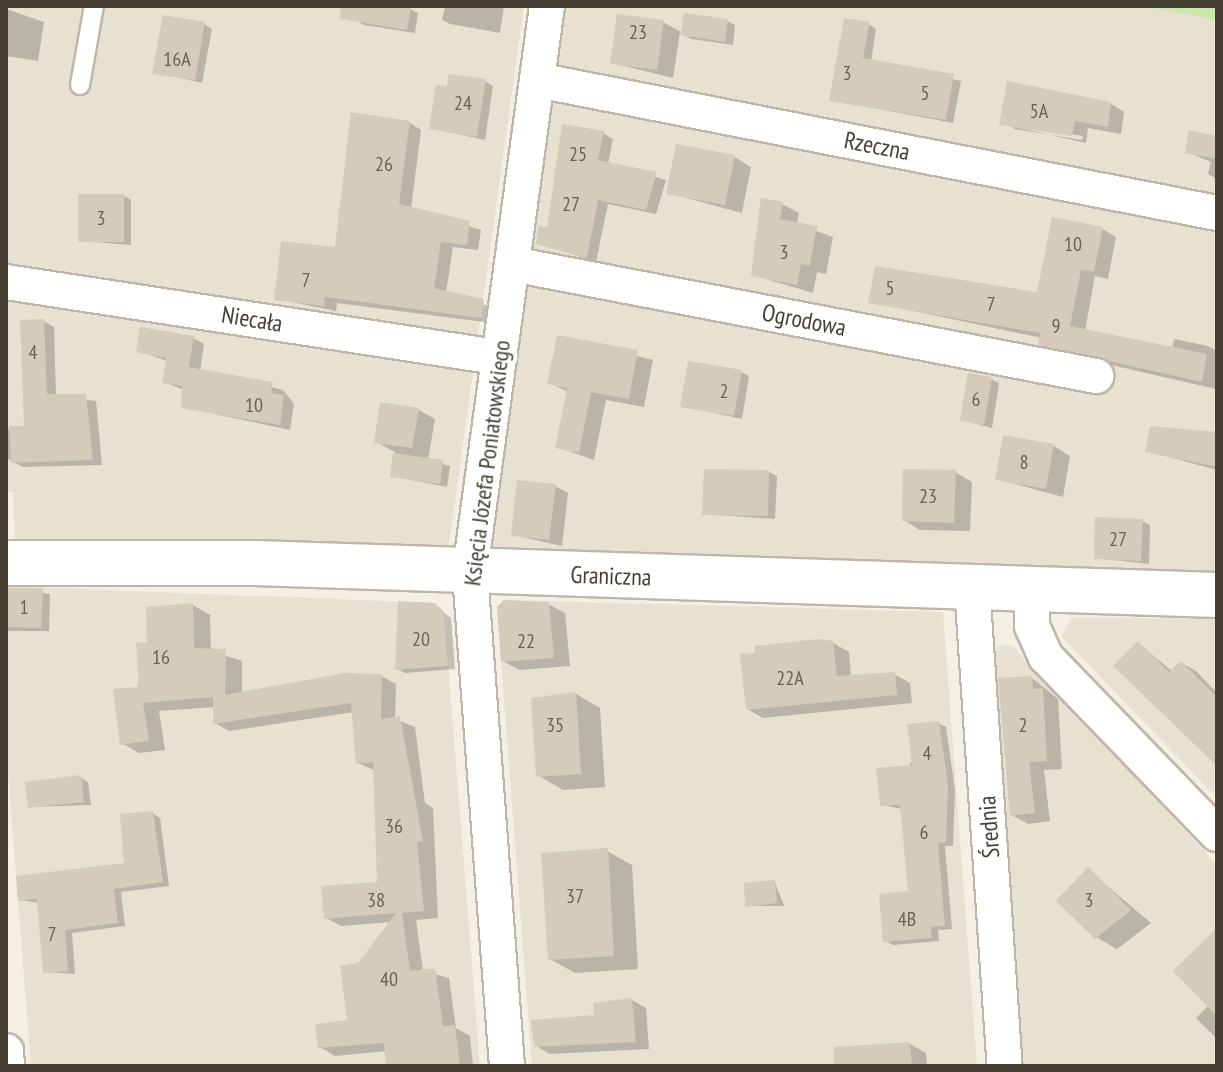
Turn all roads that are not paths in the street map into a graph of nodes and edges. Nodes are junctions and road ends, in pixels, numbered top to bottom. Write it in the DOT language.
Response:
graph roads {
  1 [pos="94,6"];
  2 [pos="547,6"];
  3 [pos="537,80"];
  4 [pos="80,85"];
  5 [pos="1217,213"];
  6 [pos="512,264"];
  7 [pos="6,282"];
  8 [pos="499,357"];
  9 [pos="1096,376"];
  10 [pos="6,563"];
  11 [pos="470,571"];
  12 [pos="972,587"];
  13 [pos="1032,590"];
  14 [pos="1217,595"];
  15 [pos="1217,834"];
  16 [pos="6,1051"];
  17 [pos="7,1066"];
  18 [pos="507,1066"];
  19 [pos="1005,1066"];
  1 -- 4 [label="lane"];
  2 -- 3 [label="street, Księcia Józefa Poniatowskiego"];
  3 -- 5 [label="street, Rzeczna"];
  3 -- 6 [label="street, Księcia Józefa Poniatowskiego"];
  6 -- 8 [label="street, Księcia Józefa Poniatowskiego"];
  6 -- 9 [label="street, Ogrodowa"];
  7 -- 8 [label="street, Niecała"];
  8 -- 11 [label="street, Księcia Józefa Poniatowskiego"];
  10 -- 11 [label="street, Graniczna"];
  11 -- 12 [label="street, Graniczna"];
  11 -- 18 [label="street, Księcia Józefa Poniatowskiego"];
  12 -- 13 [label="street, Graniczna"];
  12 -- 19 [label="street, Średnia"];
  13 -- 14 [label="street, Graniczna"];
  13 -- 15 [label="street"];
  16 -- 17 [label="street"];
}
